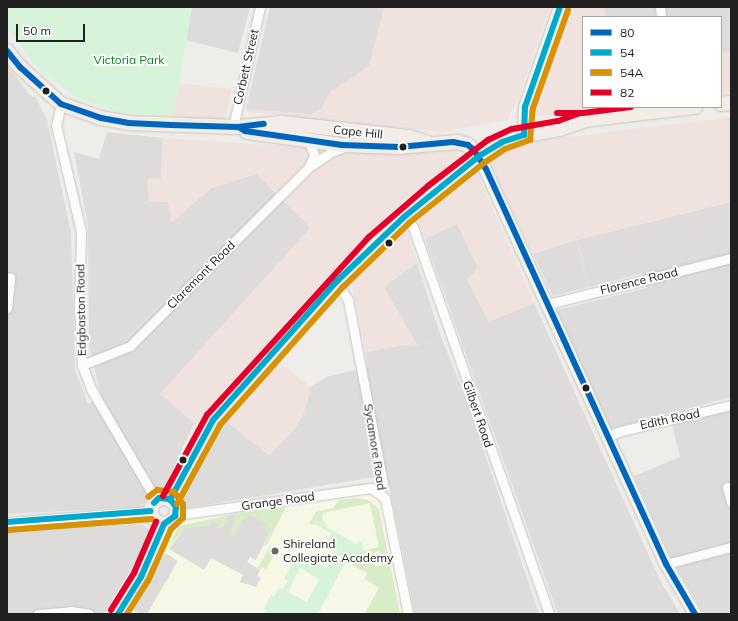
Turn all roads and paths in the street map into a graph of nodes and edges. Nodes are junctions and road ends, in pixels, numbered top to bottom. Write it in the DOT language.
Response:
graph roads {
  1 [pos="260,7"];
  2 [pos="560,7"];
  3 [pos="7,51"];
  4 [pos="61,104"];
  5 [pos="682,108"];
  6 [pos="669,109"];
  7 [pos="236,127"];
  8 [pos="332,129"];
  9 [pos="523,130"];
  10 [pos="308,132"];
  11 [pos="352,144"];
  12 [pos="431,144"];
  13 [pos="476,153"];
  14 [pos="309,167"];
  15 [pos="404,217"];
  16 [pos="731,258"];
  17 [pos="10,277"];
  18 [pos="336,282"];
  19 [pos="548,304"];
  20 [pos="7,308"];
  21 [pos="82,366"];
  22 [pos="731,405"];
  23 [pos="610,436"];
  24 [pos="727,487"];
  25 [pos="379,492"];
  26 [pos="731,502"];
  27 [pos="159,504"];
  28 [pos="176,515"];
  29 [pos="7,522"];
  30 [pos="164,524"];
  31 [pos="731,547"];
  32 [pos="666,564"];
  33 [pos="38,614"];
  34 [pos="89,614"];
  35 [pos="118,614"];
  36 [pos="408,614"];
  37 [pos="549,614"];
  38 [pos="695,614"];
  1 -- 7 [label="street, Corbett Street"];
  2 -- 9 [label="main road"];
  3 -- 4 [label="main road"];
  4 -- 7 [label="main road, Cape Hill"];
  4 -- 21 [label="street, Edgbaston Road"];
  5 -- 6 [label="main road"];
  6 -- 9 [label="main road"];
  7 -- 10 [label="main road, Cape Hill"];
  8 -- 10 [label="main road"];
  8 -- 11 [label="main road"];
  8 -- 12 [label="main road, Cape Hill"];
  9 -- 13 [label="main road"];
  10 -- 11 [label="main road, Cape Hill"];
  10 -- 14 [label="street"];
  11 -- 12 [label="main road, Cape Hill"];
  11 -- 14 [label="street, Claremont Road"];
  12 -- 13 [label="main road, Cape Hill"];
  13 -- 15 [label="main road"];
  13 -- 19 [label="main road"];
  14 -- 21 [label="street, Claremont Road"];
  15 -- 18 [label="main road"];
  15 -- 37 [label="street, Gilbert Road"];
  16 -- 19 [label="street, Florence Road"];
  17 -- 20 [label="street"];
  18 -- 25 [label="street, Sycamore Road"];
  18 -- 27 [label="main road"];
  19 -- 23 [label="main road"];
  21 -- 27 [label="street, Edgbaston Road"];
  22 -- 23 [label="street, Edith Road"];
  23 -- 32 [label="main road"];
  24 -- 26 [label="street"];
  25 -- 28 [label="street, Grange Road"];
  25 -- 36 [label="street, Sycamore Road"];
  27 -- 28 [label="main road"];
  27 -- 29 [label="street"];
  27 -- 30 [label="main road"];
  28 -- 30 [label="main road"];
  30 -- 35 [label="main road"];
  31 -- 32 [label="street"];
  32 -- 38 [label="main road"];
  33 -- 34 [label="street"];
}
